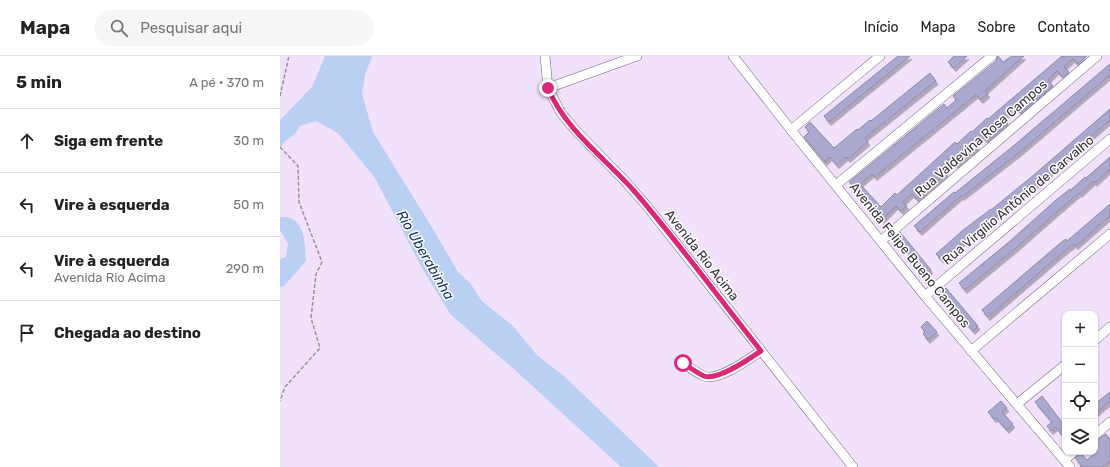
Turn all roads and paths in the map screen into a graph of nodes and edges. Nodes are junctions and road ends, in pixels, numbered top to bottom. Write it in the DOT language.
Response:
graph roads {
  1 [pos="289,56"];
  2 [pos="545,56"];
  3 [pos="637,56"];
  4 [pos="733,56"];
  5 [pos="880,56"];
  6 [pos="992,56"];
  7 [pos="1097,56"];
  8 [pos="548,88"];
  9 [pos="280,96"];
  10 [pos="790,130"];
  11 [pos="1110,139"];
  12 [pos="280,147"];
  13 [pos="836,185"];
  14 [pos="1110,234"];
  15 [pos="881,241"];
  16 [pos="925,296"];
  17 [pos="1110,327"];
  18 [pos="1098,337"];
  19 [pos="971,350"];
  20 [pos="761,351"];
  21 [pos="683,363"];
  22 [pos="1062,366"];
  23 [pos="280,401"];
  24 [pos="1017,404"];
  25 [pos="1110,422"];
  26 [pos="1098,432"];
  27 [pos="1072,455"];
  28 [pos="1067,464"];
  29 [pos="853,467"];
  1 -- 9 [label="path"];
  2 -- 8 [label="street, Avenida Rio Acima"];
  3 -- 8 [label="street"];
  4 -- 10 [label="street, Avenida Felipe Bueno Campos"];
  5 -- 10 [label="street"];
  6 -- 13 [label="street"];
  7 -- 15 [label="street, Rua Valdevina Rosa Campos"];
  8 -- 20 [label="street, Avenida Rio Acima"];
  10 -- 13 [label="street, Avenida Felipe Bueno Campos"];
  11 -- 16 [label="street, Rua Virgílio Antônio de Carvalho"];
  12 -- 23 [label="path"];
  13 -- 15 [label="street, Avenida Felipe Bueno Campos"];
  14 -- 19 [label="street"];
  15 -- 16 [label="street, Avenida Felipe Bueno Campos"];
  16 -- 19 [label="street, Avenida Felipe Bueno Campos"];
  17 -- 18 [label="street"];
  19 -- 24 [label="street, Avenida Felipe Bueno Campos"];
  20 -- 21 [label="street"];
  20 -- 29 [label="street, Avenida Rio Acima"];
  22 -- 24 [label="street"];
  24 -- 28 [label="street, Avenida Felipe Bueno Campos"];
  25 -- 26 [label="street"];
  27 -- 28 [label="street"];
}
